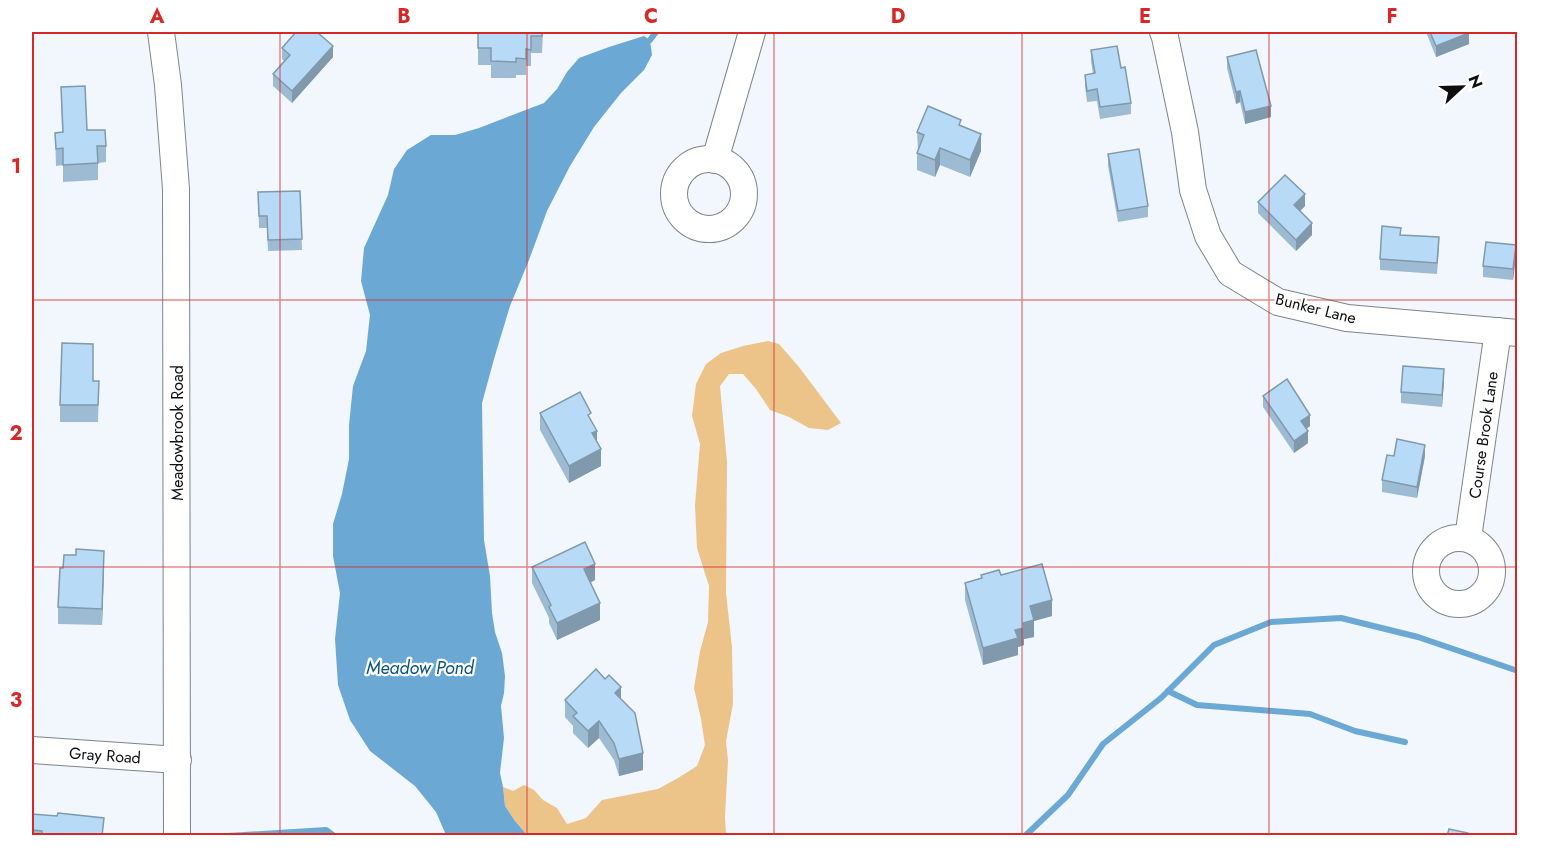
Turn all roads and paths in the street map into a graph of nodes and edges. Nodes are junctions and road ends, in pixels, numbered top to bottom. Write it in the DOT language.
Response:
graph roads {
  1 [pos="161,32"];
  2 [pos="752,32"];
  3 [pos="1163,32"];
  4 [pos="715,160"];
  5 [pos="1508,332"];
  6 [pos="1468,538"];
  7 [pos="32,750"];
  8 [pos="178,760"];
  9 [pos="177,836"];
  1 -- 8 [label="street, Meadowbrook Road"];
  2 -- 4 [label="street"];
  3 -- 5 [label="street, Bunker Lane"];
  5 -- 6 [label="street, Course Brook Lane"];
  7 -- 8 [label="street, Gray Road"];
  8 -- 9 [label="street, Meadowbrook Road"];
}
